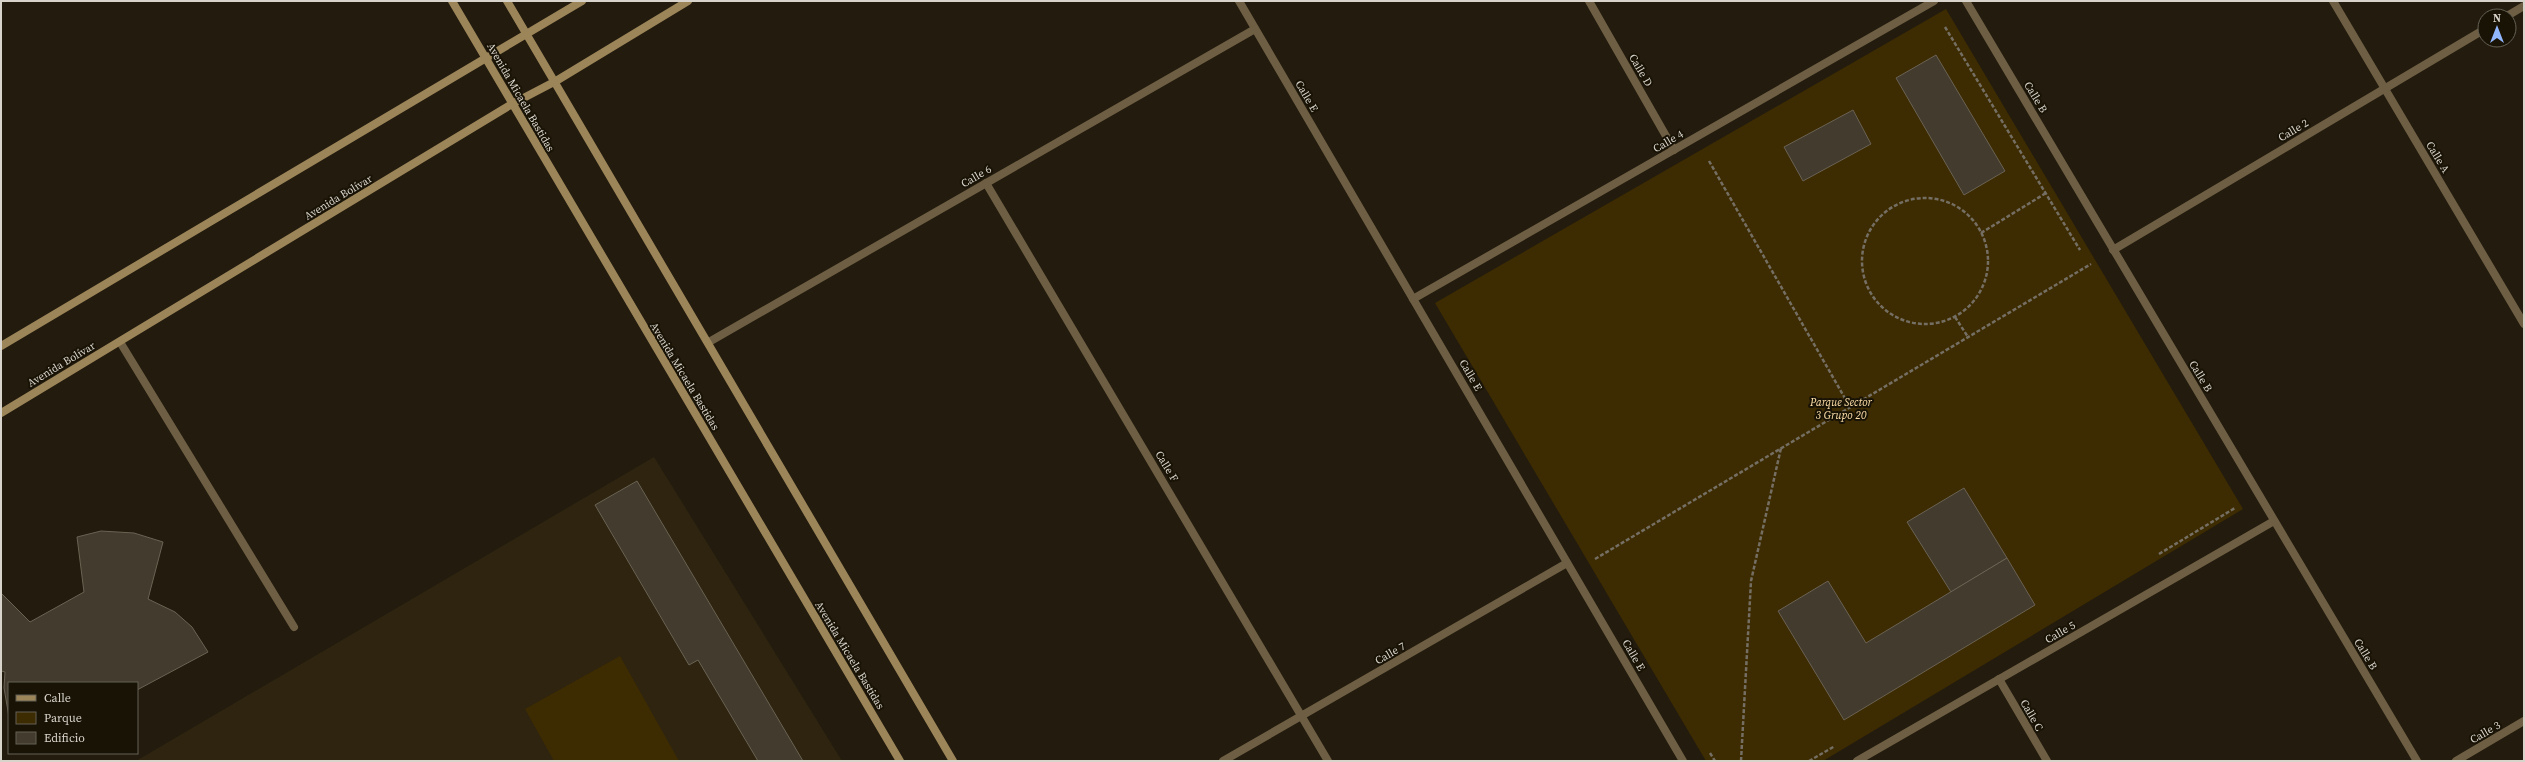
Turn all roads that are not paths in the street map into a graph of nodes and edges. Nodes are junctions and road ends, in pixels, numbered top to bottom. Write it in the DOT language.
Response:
graph roads {
  1 [pos="452,1"];
  2 [pos="507,1"];
  3 [pos="582,1"];
  4 [pos="688,1"];
  5 [pos="1239,1"];
  6 [pos="1589,1"];
  7 [pos="1934,1"];
  8 [pos="1966,1"];
  9 [pos="2333,1"];
  10 [pos="1255,29"];
  11 [pos="527,34"];
  12 [pos="2477,34"];
  13 [pos="486,60"];
  14 [pos="556,81"];
  15 [pos="2385,88"];
  16 [pos="512,104"];
  17 [pos="1674,150"];
  18 [pos="986,183"];
  19 [pos="2113,250"];
  20 [pos="1413,299"];
  21 [pos="2524,324"];
  22 [pos="120,342"];
  23 [pos="708,342"];
  24 [pos="1,346"];
  25 [pos="1,413"];
  26 [pos="2274,522"];
  27 [pos="1567,563"];
  28 [pos="294,626"];
  29 [pos="1999,679"];
  30 [pos="1302,716"];
  31 [pos="2524,722"];
  32 [pos="900,761"];
  33 [pos="953,761"];
  34 [pos="1223,761"];
  35 [pos="1328,761"];
  36 [pos="1683,761"];
  37 [pos="1857,761"];
  38 [pos="2046,761"];
  39 [pos="2417,761"];
  40 [pos="2456,761"];
  1 -- 13 [label="street, Avenida Micaela Bastidas"];
  2 -- 11 [label="street"];
  3 -- 11 [label="street"];
  4 -- 14 [label="street, Avenida Bolívar"];
  5 -- 10 [label="street, Calle E"];
  6 -- 17 [label="street, Calle D"];
  7 -- 17 [label="street, Calle 4"];
  8 -- 19 [label="street, Calle B"];
  9 -- 15 [label="street, Calle A"];
  10 -- 18 [label="street, Calle 6"];
  10 -- 20 [label="street, Calle E"];
  11 -- 13 [label="street"];
  11 -- 14 [label="street"];
  12 -- 15 [label="street, Calle 2"];
  13 -- 16 [label="street, Avenida Micaela Bastidas"];
  13 -- 24 [label="street"];
  14 -- 16 [label="street, Avenida Bolívar"];
  14 -- 23 [label="street"];
  15 -- 19 [label="street, Calle 2"];
  15 -- 21 [label="street, Calle A"];
  16 -- 22 [label="street, Avenida Bolívar"];
  16 -- 32 [label="street, Avenida Micaela Bastidas"];
  17 -- 20 [label="street, Calle 4"];
  18 -- 23 [label="street, Calle 6"];
  18 -- 30 [label="street, Calle F"];
  19 -- 26 [label="street, Calle B"];
  20 -- 27 [label="street, Calle E"];
  22 -- 25 [label="street, Avenida Bolívar"];
  22 -- 28 [label="street"];
  23 -- 33 [label="street"];
  26 -- 29 [label="street, Calle 5"];
  26 -- 39 [label="street, Calle B"];
  27 -- 30 [label="street, Calle 7"];
  27 -- 36 [label="street, Calle E"];
  29 -- 37 [label="street, Calle 5"];
  29 -- 38 [label="street, Calle C"];
  30 -- 34 [label="street, Calle 7"];
  30 -- 35 [label="street, Calle F"];
  31 -- 40 [label="street, Calle 3"];
}
